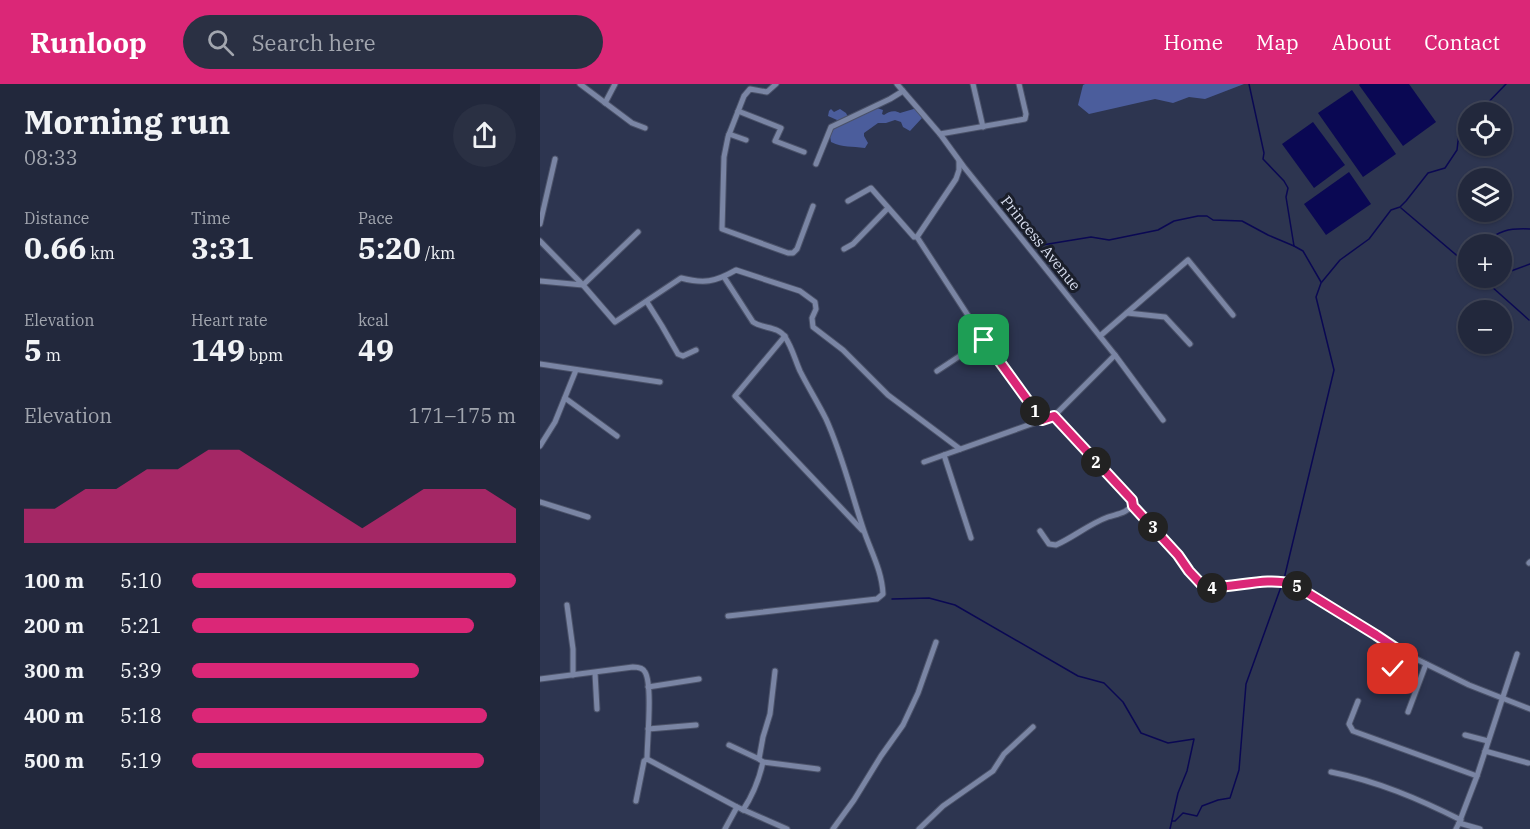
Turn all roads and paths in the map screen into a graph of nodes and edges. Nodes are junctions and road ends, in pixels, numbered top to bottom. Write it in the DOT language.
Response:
graph roads {
  1 [pos="580,84"];
  2 [pos="615,84"];
  3 [pos="776,84"];
  4 [pos="897,84"];
  5 [pos="973,84"];
  6 [pos="1019,84"];
  7 [pos="903,91"];
  8 [pos="605,103"];
  9 [pos="738,111"];
  10 [pos="983,127"];
  11 [pos="645,128"];
  12 [pos="729,134"];
  13 [pos="940,134"];
  14 [pos="746,140"];
  15 [pos="804,153"];
  16 [pos="555,159"];
  17 [pos="958,159"];
  18 [pos="816,164"];
  19 [pos="848,201"];
  20 [pos="813,206"];
  21 [pos="888,208"];
  22 [pos="540,224"];
  23 [pos="638,232"];
  24 [pos="917,237"];
  25 [pos="540,242"];
  26 [pos="844,249"];
  27 [pos="724,277"];
  28 [pos="540,280"];
  29 [pos="583,285"];
  30 [pos="647,302"];
  31 [pos="1127,313"];
  32 [pos="1233,315"];
  33 [pos="785,336"];
  34 [pos="1100,336"];
  35 [pos="984,340"];
  36 [pos="1190,344"];
  37 [pos="696,350"];
  38 [pos="1115,355"];
  39 [pos="540,364"];
  40 [pos="576,370"];
  41 [pos="938,371"];
  42 [pos="660,381"];
  43 [pos="565,398"];
  44 [pos="1054,416"];
  45 [pos="1042,420"];
  46 [pos="1163,420"];
  47 [pos="617,436"];
  48 [pos="540,446"];
  49 [pos="960,449"];
  50 [pos="944,454"];
  51 [pos="924,462"];
  52 [pos="540,502"];
  53 [pos="1133,506"];
  54 [pos="588,517"];
  55 [pos="863,531"];
  56 [pos="1040,531"];
  57 [pos="971,538"];
  58 [pos="567,605"];
  59 [pos="728,616"];
  60 [pos="936,642"];
  61 [pos="1400,651"];
  62 [pos="1517,654"];
  63 [pos="1426,664"];
  64 [pos="1379,667"];
  65 [pos="775,671"];
  66 [pos="595,673"];
  67 [pos="573,675"];
  68 [pos="540,679"];
  69 [pos="699,679"];
  70 [pos="648,687"];
  71 [pos="1502,698"];
  72 [pos="1359,701"];
  73 [pos="597,709"];
  74 [pos="1530,709"];
  75 [pos="1408,712"];
  76 [pos="696,725"];
  77 [pos="1033,727"];
  78 [pos="648,729"];
  79 [pos="1465,735"];
  80 [pos="1488,741"];
  81 [pos="729,745"];
  82 [pos="1485,751"];
  83 [pos="646,759"];
  84 [pos="761,761"];
  85 [pos="1528,763"];
  86 [pos="818,769"];
  87 [pos="1331,772"];
  88 [pos="1477,776"];
  89 [pos="636,801"];
  90 [pos="740,809"];
  91 [pos="1458,824"];
  92 [pos="725,829"];
  93 [pos="787,829"];
  94 [pos="833,829"];
  95 [pos="919,829"];
  96 [pos="1480,829"];
  1 -- 8 [label="street"];
  2 -- 8 [label="street"];
  3 -- 9 [label="street"];
  4 -- 7 [label="street, Princess Avenue"];
  5 -- 10 [label="street"];
  6 -- 10 [label="street"];
  7 -- 13 [label="street, Princess Avenue"];
  7 -- 18 [label="street"];
  8 -- 11 [label="street"];
  9 -- 12 [label="street"];
  9 -- 15 [label="street"];
  10 -- 13 [label="street"];
  12 -- 14 [label="street"];
  12 -- 20 [label="street"];
  13 -- 17 [label="street, Princess Avenue"];
  16 -- 22 [label="street"];
  17 -- 24 [label="street"];
  17 -- 34 [label="street, Princess Avenue"];
  19 -- 21 [label="street"];
  21 -- 24 [label="street"];
  21 -- 26 [label="street"];
  23 -- 29 [label="street"];
  24 -- 35 [label="street"];
  25 -- 29 [label="street"];
  27 -- 30 [label="street"];
  27 -- 33 [label="street"];
  27 -- 49 [label="street"];
  28 -- 29 [label="street"];
  29 -- 30 [label="street"];
  30 -- 37 [label="street"];
  31 -- 32 [label="street"];
  31 -- 34 [label="street"];
  31 -- 36 [label="street"];
  33 -- 55 [label="street"];
  33 -- 55 [label="street"];
  34 -- 38 [label="street, Princess Avenue"];
  35 -- 41 [label="street"];
  35 -- 45 [label="street"];
  38 -- 44 [label="street"];
  38 -- 46 [label="street, Princess Avenue"];
  39 -- 40 [label="street"];
  40 -- 42 [label="street"];
  40 -- 43 [label="street"];
  43 -- 47 [label="street"];
  43 -- 48 [label="street"];
  44 -- 45 [label="street"];
  44 -- 53 [label="street"];
  45 -- 49 [label="street"];
  49 -- 50 [label="street"];
  50 -- 51 [label="street"];
  50 -- 57 [label="street"];
  52 -- 54 [label="street"];
  53 -- 56 [label="street"];
  53 -- 61 [label="street"];
  55 -- 59 [label="street"];
  58 -- 67 [label="street"];
  60 -- 94 [label="street"];
  61 -- 63 [label="street"];
  61 -- 64 [label="street"];
  62 -- 71 [label="street"];
  63 -- 71 [label="street"];
  63 -- 75 [label="street"];
  65 -- 84 [label="street"];
  66 -- 67 [label="street"];
  66 -- 70 [label="street"];
  66 -- 73 [label="street"];
  67 -- 68 [label="street"];
  69 -- 70 [label="street"];
  70 -- 78 [label="street"];
  71 -- 74 [label="street"];
  71 -- 80 [label="street"];
  72 -- 88 [label="street"];
  76 -- 78 [label="street"];
  77 -- 95 [label="street"];
  78 -- 83 [label="street"];
  79 -- 80 [label="street"];
  80 -- 82 [label="street"];
  81 -- 84 [label="street"];
  82 -- 85 [label="street"];
  82 -- 88 [label="street"];
  83 -- 89 [label="street"];
  83 -- 90 [label="street"];
  84 -- 86 [label="street"];
  84 -- 90 [label="street"];
  87 -- 91 [label="street"];
  88 -- 91 [label="street"];
  90 -- 92 [label="street"];
  90 -- 93 [label="street"];
  91 -- 96 [label="street"];
}
